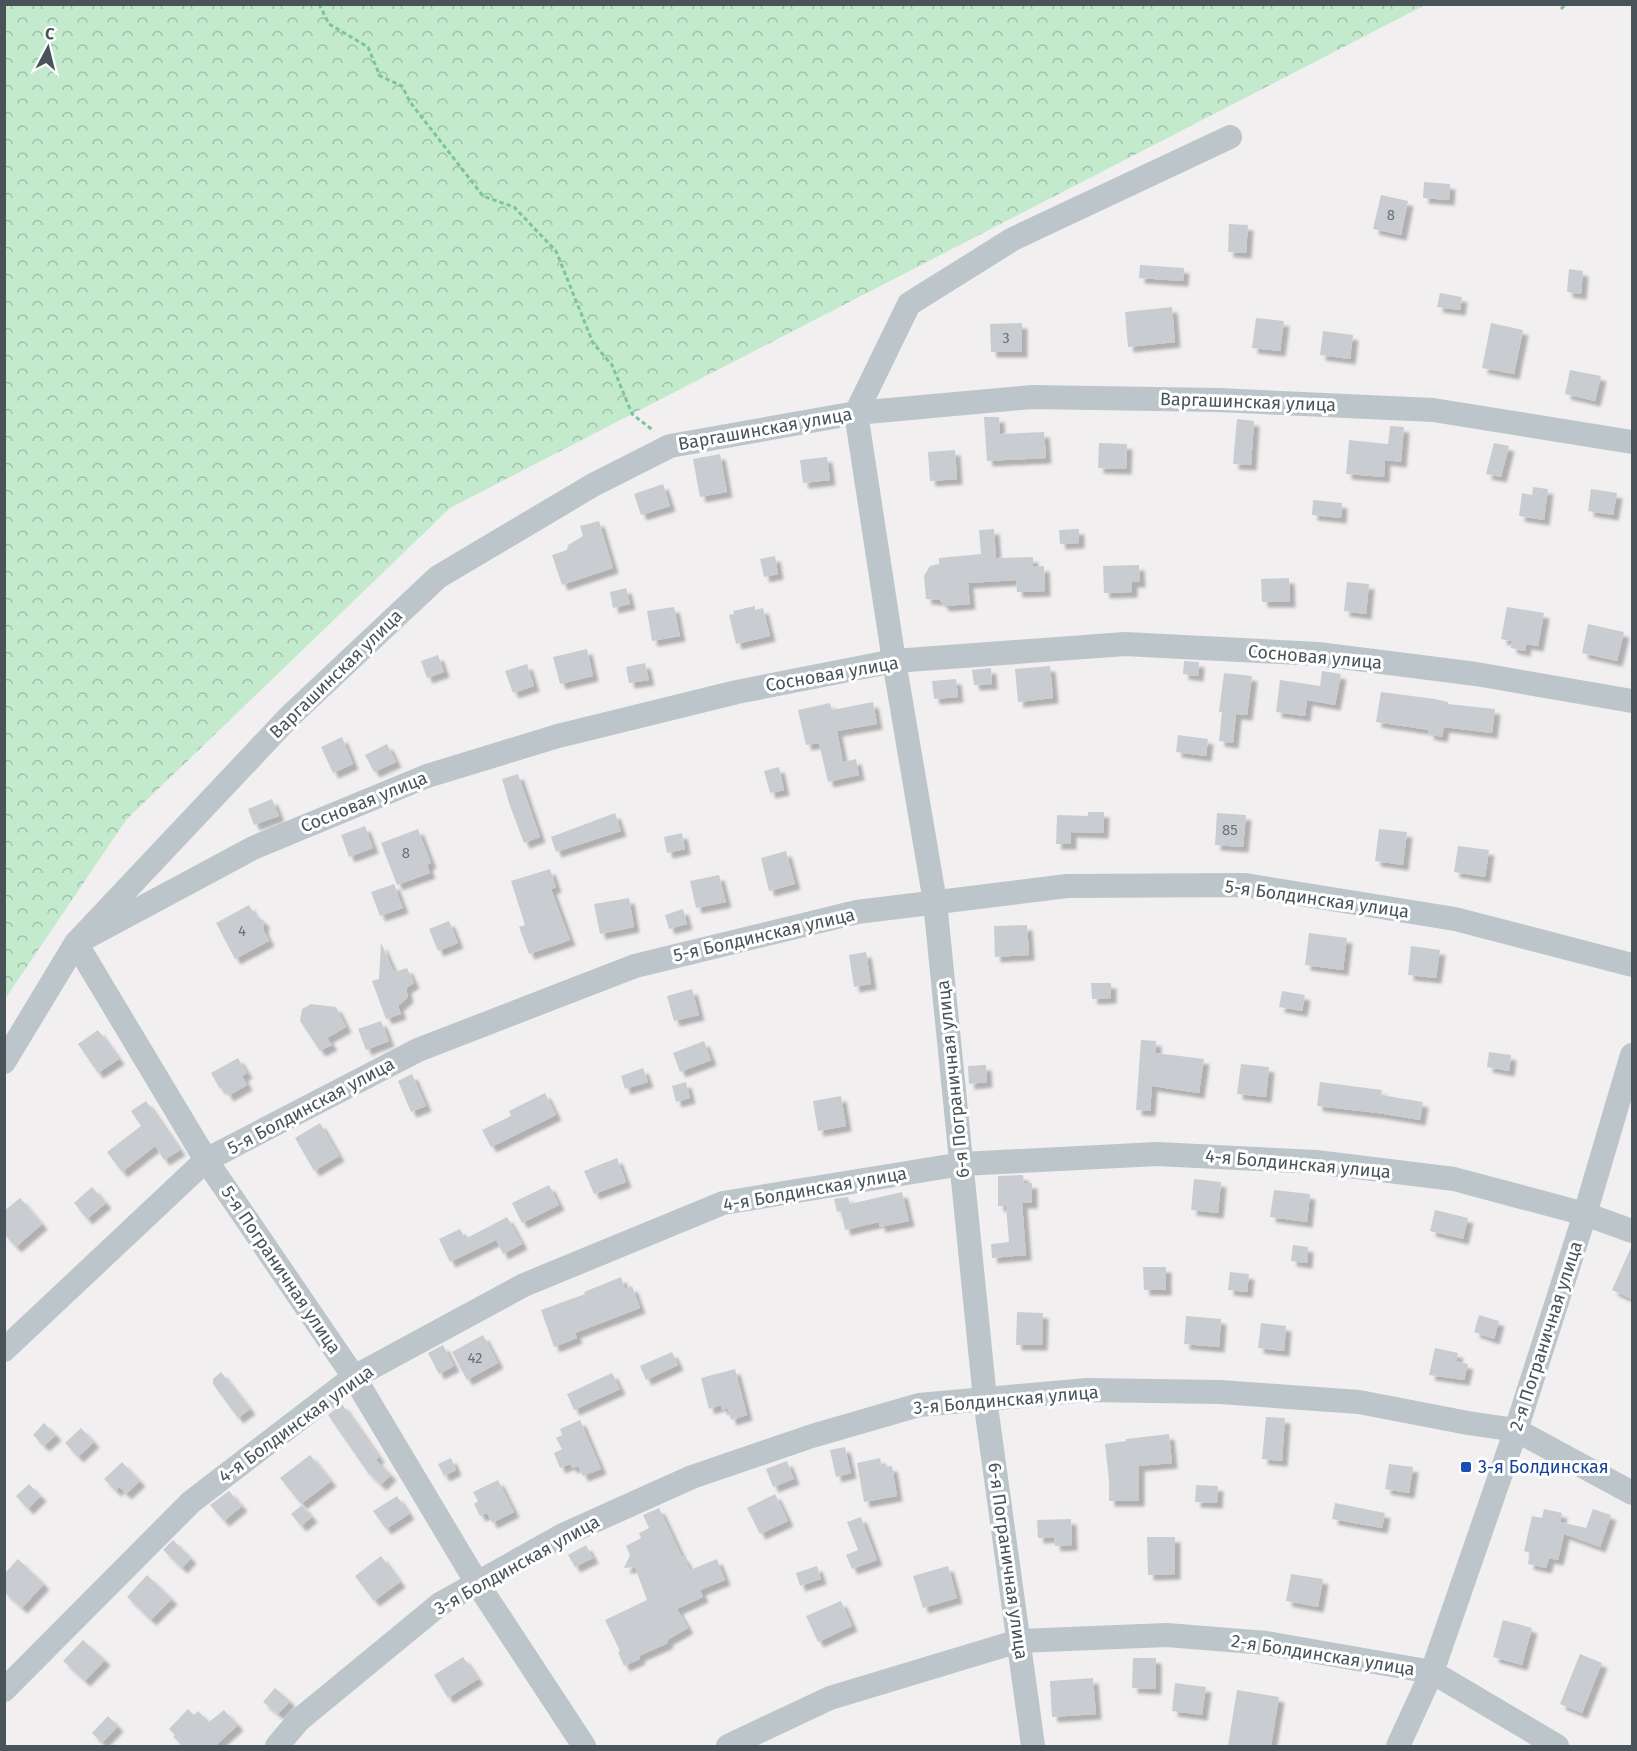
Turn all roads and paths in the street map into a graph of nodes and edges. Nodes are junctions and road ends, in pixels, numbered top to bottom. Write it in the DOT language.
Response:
graph roads {
  1 [pos="319,4"];
  2 [pos="1566,4"];
  3 [pos="1561,9"];
  4 [pos="1230,137"];
  5 [pos="856,413"];
  6 [pos="654,431"];
  7 [pos="1632,442"];
  8 [pos="894,661"];
  9 [pos="1632,701"];
  10 [pos="934,902"];
  11 [pos="76,943"];
  12 [pos="1632,964"];
  13 [pos="1632,1055"];
  14 [pos="4,1062"];
  15 [pos="206,1160"];
  16 [pos="962,1164"];
  17 [pos="1586,1214"];
  18 [pos="1632,1231"];
  19 [pos="4,1350"];
  20 [pos="354,1377"];
  21 [pos="985,1399"];
  22 [pos="1516,1430"];
  23 [pos="1632,1493"];
  24 [pos="477,1583"];
  25 [pos="1019,1641"];
  26 [pos="1432,1672"];
  27 [pos="4,1690"];
  28 [pos="277,1746"];
  29 [pos="584,1746"];
  30 [pos="728,1746"];
  31 [pos="1033,1746"];
  32 [pos="1398,1746"];
  33 [pos="1557,1746"];
  1 -- 6 [label="path"];
  2 -- 3 [label="path"];
  4 -- 5 [label="street"];
  5 -- 7 [label="street, Варгашинская улица"];
  5 -- 8 [label="street, 6-я Пограничная улица"];
  5 -- 11 [label="street, Варгашинская улица"];
  8 -- 9 [label="street, Сосновая улица"];
  8 -- 10 [label="street, 6-я Пограничная улица"];
  8 -- 11 [label="street, Сосновая улица"];
  10 -- 12 [label="street, 5-я Болдинская улица"];
  10 -- 15 [label="street, 5-я Болдинская улица"];
  10 -- 16 [label="street, 6-я Пограничная улица"];
  11 -- 14 [label="street, Варгашинская улица"];
  11 -- 15 [label="street, 5-я Пограничная улица"];
  13 -- 17 [label="street, 2-я Пограничная улица"];
  15 -- 19 [label="street, 5-я Болдинская улица"];
  15 -- 20 [label="street, 5-я Пограничная улица"];
  16 -- 17 [label="street, 4-я Болдинская улица"];
  16 -- 20 [label="street, 4-я Болдинская улица"];
  16 -- 21 [label="street, 6-я Пограничная улица"];
  17 -- 18 [label="street, 4-я Болдинская улица"];
  17 -- 22 [label="street, 2-я Пограничная улица"];
  20 -- 24 [label="street, 5-я Пограничная улица"];
  20 -- 27 [label="street, 4-я Болдинская улица"];
  21 -- 22 [label="street, 3-я Болдинская улица"];
  21 -- 24 [label="street, 3-я Болдинская улица"];
  21 -- 25 [label="street, 6-я Пограничная улица"];
  22 -- 23 [label="street, 3-я Болдинская улица"];
  22 -- 26 [label="street, 2-я Пограничная улица"];
  24 -- 28 [label="street, 3-я Болдинская улица"];
  24 -- 29 [label="street, 5-я Пограничная улица"];
  25 -- 26 [label="street, 2-я Болдинская улица"];
  25 -- 30 [label="street, 2-я Болдинская улица"];
  25 -- 31 [label="street, 6-я Пограничная улица"];
  26 -- 32 [label="street, 2-я Пограничная улица"];
  26 -- 33 [label="street, 2-я Болдинская улица"];
}
